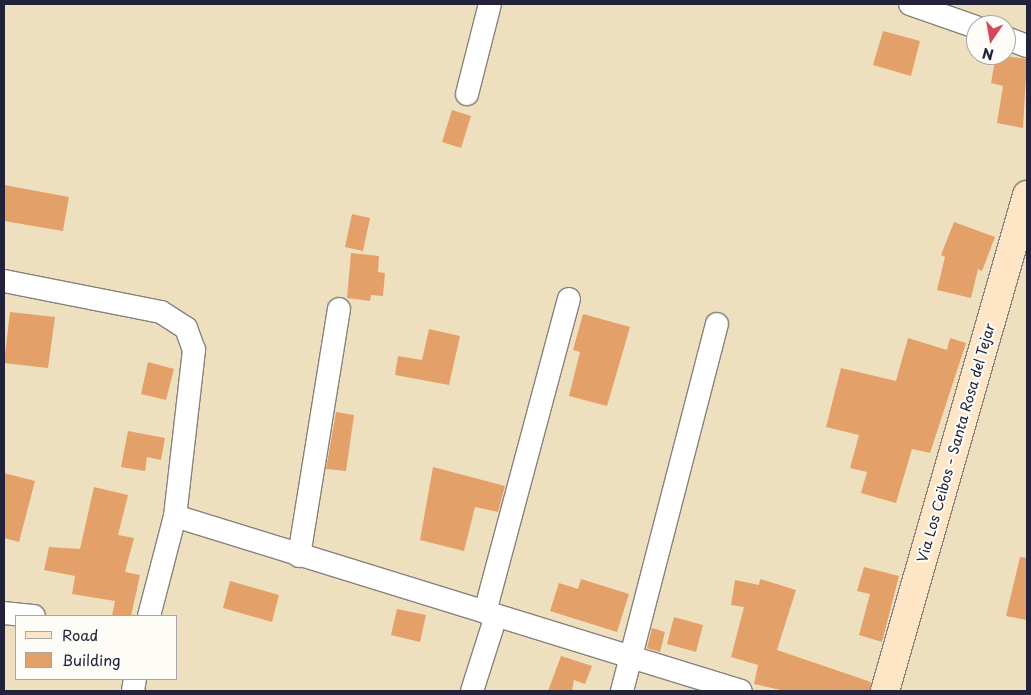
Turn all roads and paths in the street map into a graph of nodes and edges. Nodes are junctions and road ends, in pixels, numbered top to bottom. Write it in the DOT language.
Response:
graph roads {
  1 [pos="490,4"];
  2 [pos="910,4"];
  3 [pos="966,24"];
  4 [pos="468,94"];
  5 [pos="1027,195"];
  6 [pos="4,281"];
  7 [pos="569,299"];
  8 [pos="339,309"];
  9 [pos="717,324"];
  10 [pos="175,516"];
  11 [pos="300,556"];
  12 [pos="4,612"];
  13 [pos="491,614"];
  14 [pos="26,615"];
  15 [pos="149,615"];
  16 [pos="632,657"];
  17 [pos="472,691"];
  18 [pos="622,691"];
  19 [pos="741,691"];
  20 [pos="885,691"];
  1 -- 4 [label="street"];
  2 -- 3 [label="street"];
  5 -- 20 [label="main road, Via Los Ceibos - Santa Rosa del Tejar"];
  6 -- 10 [label="street"];
  7 -- 13 [label="street"];
  8 -- 11 [label="street"];
  9 -- 16 [label="street"];
  10 -- 11 [label="street"];
  10 -- 15 [label="street"];
  11 -- 13 [label="street"];
  12 -- 14 [label="street"];
  13 -- 16 [label="street"];
  13 -- 17 [label="street"];
  16 -- 18 [label="street"];
  16 -- 19 [label="street"];
}
